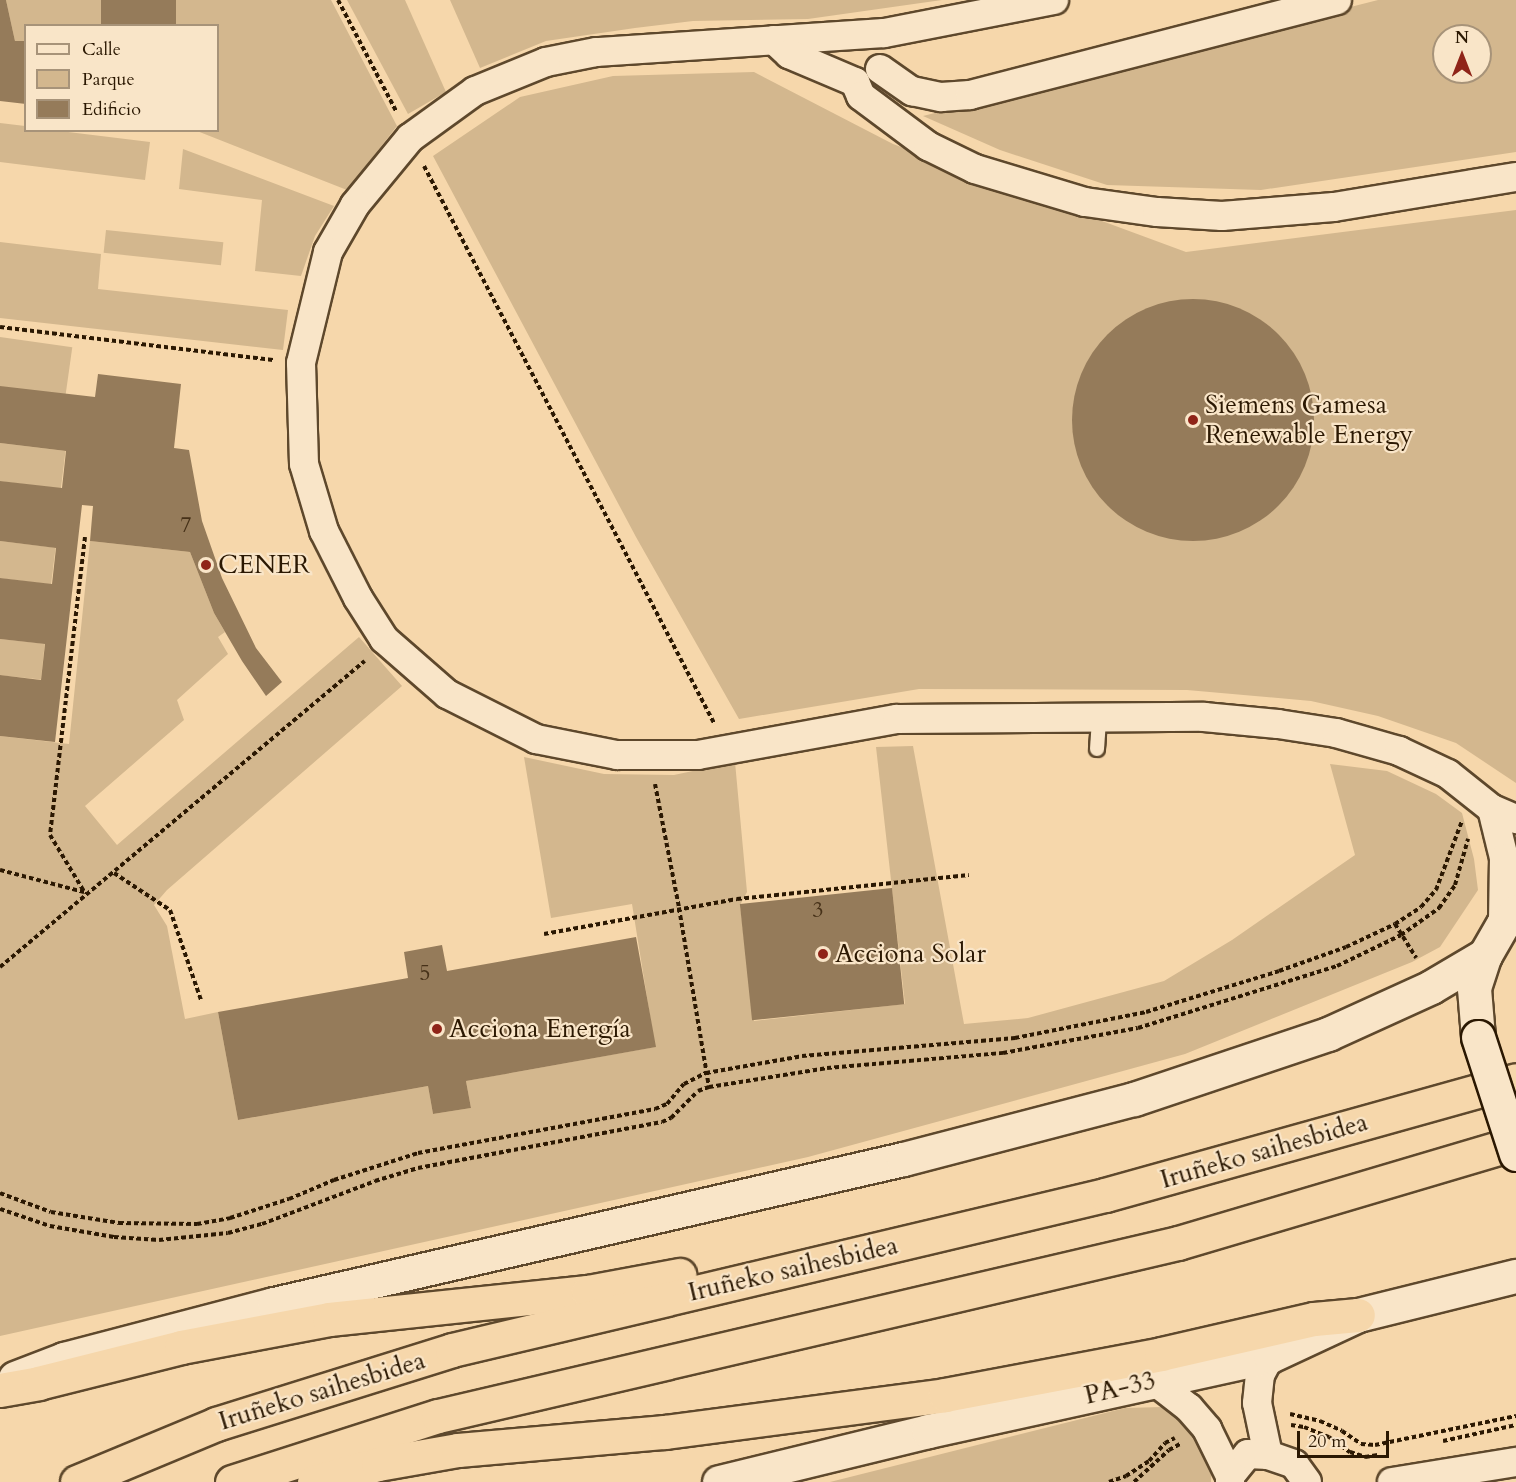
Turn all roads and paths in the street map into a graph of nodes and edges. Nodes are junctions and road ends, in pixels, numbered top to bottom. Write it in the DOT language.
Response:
graph roads {
  1 [pos="338,0"];
  2 [pos="1337,0"];
  3 [pos="1052,1"];
  4 [pos="884,33"];
  5 [pos="774,40"];
  6 [pos="880,69"];
  7 [pos="855,82"];
  8 [pos="410,138"];
  9 [pos="1516,177"];
  10 [pos="0,327"];
  11 [pos="301,363"];
  12 [pos="85,537"];
  13 [pos="384,639"];
  14 [pos="1099,717"];
  15 [pos="719,732"];
  16 [pos="1097,749"];
  17 [pos="654,757"];
  18 [pos="1491,814"];
  19 [pos="1471,833"];
  20 [pos="0,870"];
  21 [pos="114,873"];
  22 [pos="969,875"];
  23 [pos="85,893"];
  24 [pos="679,908"];
  25 [pos="1509,918"];
  26 [pos="1395,924"];
  27 [pos="544,934"];
  28 [pos="1401,935"];
  29 [pos="1485,955"];
  30 [pos="1422,966"];
  31 [pos="0,967"];
  32 [pos="201,1000"];
  33 [pos="706,1072"];
  34 [pos="1516,1080"];
  35 [pos="709,1087"];
  36 [pos="1516,1143"];
  37 [pos="1516,1154"];
  38 [pos="0,1193"];
  39 [pos="1105,1195"];
  40 [pos="0,1209"];
  41 [pos="1516,1276"];
  42 [pos="1358,1315"];
  43 [pos="1270,1356"];
  44 [pos="64,1359"];
  45 [pos="0,1370"];
  46 [pos="1153,1380"];
  47 [pos="0,1383"];
  48 [pos="0,1390"];
  49 [pos="1516,1416"];
  50 [pos="1271,1420"];
  51 [pos="1516,1425"];
  52 [pos="1195,1436"];
  53 [pos="1432,1443"];
  54 [pos="1268,1455"];
  55 [pos="1383,1455"];
  56 [pos="1516,1462"];
  57 [pos="1230,1479"];
  58 [pos="77,1482"];
  59 [pos="232,1482"];
  60 [pos="314,1482"];
  61 [pos="718,1482"];
  62 [pos="1109,1482"];
  63 [pos="1134,1482"];
  64 [pos="1307,1482"];
  65 [pos="1392,1482"];
  1 -- 8 [label="path"];
  2 -- 6 [label="street"];
  3 -- 4 [label="street"];
  4 -- 5 [label="street"];
  4 -- 6 [label="street"];
  5 -- 7 [label="street"];
  5 -- 8 [label="street"];
  6 -- 7 [label="street"];
  7 -- 9 [label="street"];
  8 -- 11 [label="street"];
  8 -- 15 [label="path"];
  10 -- 11 [label="path"];
  11 -- 13 [label="street"];
  12 -- 23 [label="path"];
  13 -- 17 [label="street"];
  13 -- 21 [label="path"];
  14 -- 16 [label="lane"];
  14 -- 17 [label="street"];
  14 -- 18 [label="street"];
  17 -- 24 [label="path"];
  18 -- 25 [label="street"];
  18 -- 26 [label="path"];
  19 -- 28 [label="path"];
  20 -- 23 [label="path"];
  21 -- 23 [label="path"];
  21 -- 32 [label="path"];
  22 -- 24 [label="path"];
  23 -- 31 [label="path"];
  24 -- 27 [label="path"];
  24 -- 33 [label="path"];
  25 -- 29 [label="street"];
  26 -- 28 [label="path"];
  26 -- 33 [label="path"];
  28 -- 30 [label="path"];
  28 -- 35 [label="path"];
  29 -- 37 [label="street, bridge"];
  29 -- 44 [label="street"];
  33 -- 35 [label="path"];
  33 -- 38 [label="path"];
  34 -- 39 [label="highway, Iruñeko saihesbidea"];
  35 -- 40 [label="path"];
  36 -- 59 [label="highway"];
  39 -- 48 [label="highway"];
  39 -- 58 [label="highway, Iruñeko saihesbidea"];
  41 -- 42 [label="street, PA-33"];
  42 -- 43 [label="street, PA-33"];
  42 -- 60 [label="highway"];
  43 -- 46 [label="street, PA-33"];
  43 -- 50 [label="street"];
  44 -- 45 [label="street"];
  44 -- 47 [label="street"];
  46 -- 52 [label="street"];
  46 -- 61 [label="street, PA-33"];
  49 -- 50 [label="path"];
  50 -- 54 [label="street"];
  50 -- 55 [label="path"];
  51 -- 53 [label="path"];
  52 -- 57 [label="street"];
  52 -- 62 [label="path"];
  52 -- 63 [label="path"];
  54 -- 57 [label="street"];
  54 -- 64 [label="street"];
  56 -- 65 [label="street"];
}
